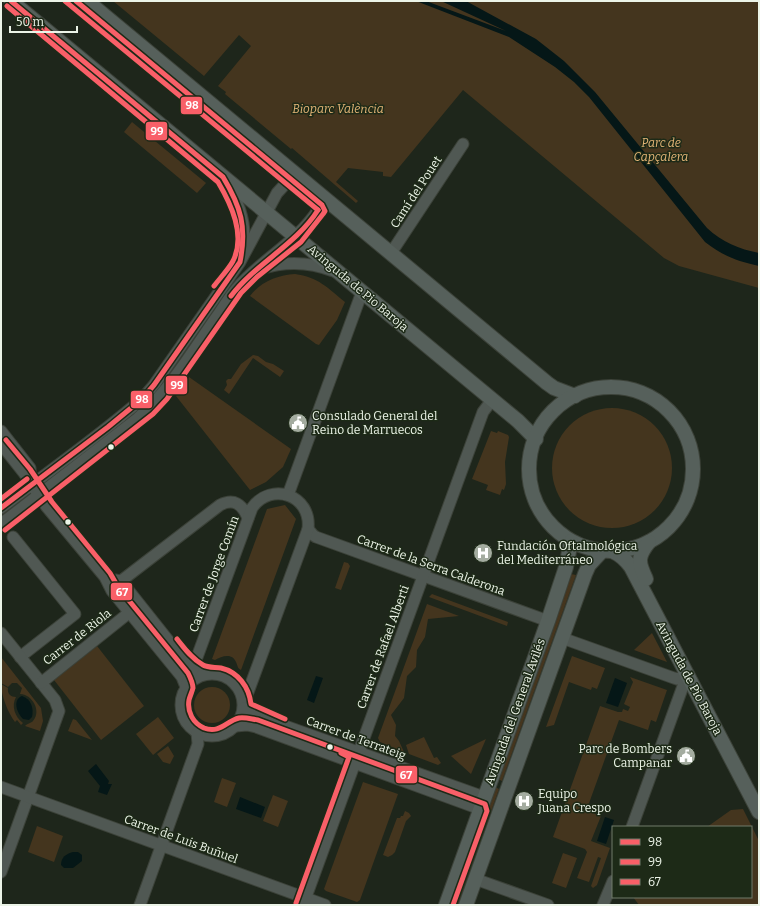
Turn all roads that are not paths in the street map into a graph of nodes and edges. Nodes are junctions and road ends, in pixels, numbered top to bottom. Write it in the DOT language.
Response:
graph roads {
  1 [pos="11,1"];
  2 [pos="87,1"];
  3 [pos="463,144"];
  4 [pos="223,177"];
  5 [pos="300,178"];
  6 [pos="322,196"];
  7 [pos="266,213"];
  8 [pos="296,237"];
  9 [pos="391,253"];
  10 [pos="240,262"];
  11 [pos="252,272"];
  12 [pos="342,275"];
  13 [pos="362,292"];
  14 [pos="575,396"];
  15 [pos="492,400"];
  16 [pos="1,432"];
  17 [pos="536,439"];
  18 [pos="1,444"];
  19 [pos="31,485"];
  20 [pos="38,495"];
  21 [pos="288,495"];
  22 [pos="1,508"];
  23 [pos="248,518"];
  24 [pos="1,524"];
  25 [pos="308,529"];
  26 [pos="13,537"];
  27 [pos="571,541"];
  28 [pos="649,542"];
  29 [pos="607,551"];
  30 [pos="423,576"];
  31 [pos="105,577"];
  32 [pos="122,581"];
  33 [pos="130,612"];
  34 [pos="548,621"];
  35 [pos="1,633"];
  36 [pos="562,638"];
  37 [pos="20,657"];
  38 [pos="194,667"];
  39 [pos="206,674"];
  40 [pos="687,676"];
  41 [pos="41,683"];
  42 [pos="186,687"];
  43 [pos="244,705"];
  44 [pos="236,726"];
  45 [pos="197,733"];
  46 [pos="356,758"];
  47 [pos="1,787"];
  48 [pos="759,796"];
  49 [pos="28,797"];
  50 [pos="482,803"];
  51 [pos="759,812"];
  52 [pos="632,826"];
  53 [pos="161,846"];
  54 [pos="1,872"];
  55 [pos="475,879"];
  56 [pos="612,884"];
  57 [pos="305,902"];
  58 [pos="606,902"];
  59 [pos="140,905"];
  60 [pos="325,905"];
  61 [pos="446,905"];
  62 [pos="466,905"];
  63 [pos="548,905"];
  1 -- 4 [label="main road, Avinguda de Pio Baroja"];
  2 -- 5 [label="main road"];
  3 -- 9 [label="street, Camí del Pouet"];
  4 -- 7 [label="main road, Avinguda de Pio Baroja"];
  4 -- 10 [label="street"];
  5 -- 6 [label="main road"];
  5 -- 7 [label="street"];
  6 -- 8 [label="street"];
  6 -- 9 [label="main road"];
  7 -- 8 [label="main road, Avinguda de Pio Baroja"];
  7 -- 10 [label="street"];
  8 -- 11 [label="street"];
  8 -- 12 [label="main road, Avinguda de Pio Baroja"];
  9 -- 14 [label="main road"];
  10 -- 19 [label="street"];
  11 -- 12 [label="street"];
  11 -- 20 [label="street"];
  12 -- 13 [label="main road, Avinguda de Pio Baroja"];
  13 -- 15 [label="main road, Avinguda de Pio Baroja"];
  13 -- 21 [label="street"];
  14 -- 17 [label="main road"];
  14 -- 28 [label="main road"];
  15 -- 17 [label="main road, Avinguda de Pio Baroja"];
  15 -- 30 [label="street, Carrer de Rafael Alberti"];
  16 -- 19 [label="street"];
  17 -- 27 [label="main road"];
  18 -- 19 [label="street"];
  19 -- 20 [label="street"];
  19 -- 22 [label="street"];
  20 -- 24 [label="street"];
  20 -- 31 [label="street"];
  21 -- 23 [label="street, Carrer de Jorge Comín"];
  21 -- 25 [label="street"];
  23 -- 32 [label="street"];
  23 -- 38 [label="street, Carrer de Jorge Comín"];
  25 -- 30 [label="street, Carrer de la Serra Calderona"];
  25 -- 43 [label="street"];
  26 -- 37 [label="street"];
  27 -- 29 [label="main road"];
  27 -- 34 [label="main road, Avinguda del General Avilés"];
  28 -- 29 [label="main road"];
  28 -- 48 [label="main road, Avinguda de Pio Baroja"];
  29 -- 36 [label="main road, Avinguda del General Avilés"];
  29 -- 40 [label="main road, Avinguda de Pio Baroja"];
  30 -- 34 [label="street, Carrer de la Serra Calderona"];
  30 -- 46 [label="street, Carrer de Rafael Alberti"];
  31 -- 32 [label="street"];
  31 -- 33 [label="street"];
  32 -- 38 [label="street"];
  33 -- 41 [label="street, Carrer de Riola"];
  33 -- 42 [label="street"];
  34 -- 50 [label="main road, Avinguda del General Avilés"];
  35 -- 37 [label="street"];
  36 -- 40 [label="street"];
  36 -- 55 [label="main road, Avinguda del General Avilés"];
  37 -- 41 [label="street"];
  38 -- 39 [label="street"];
  38 -- 42 [label="street, Carrer de Jorge Comín"];
  39 -- 42 [label="street"];
  39 -- 43 [label="street"];
  40 -- 51 [label="main road, Avinguda de Pio Baroja"];
  40 -- 52 [label="street"];
  41 -- 49 [label="street"];
  42 -- 45 [label="street"];
  43 -- 44 [label="street"];
  43 -- 46 [label="street, Carrer de Terrateig"];
  44 -- 45 [label="street"];
  44 -- 46 [label="street, Carrer de Terrateig"];
  45 -- 53 [label="street"];
  46 -- 50 [label="street, Carrer de Terrateig"];
  46 -- 57 [label="street, Carrer de Rafael Alberti"];
  47 -- 49 [label="street, Carrer de Luis Buñuel"];
  49 -- 53 [label="street, Carrer de Luis Buñuel"];
  49 -- 54 [label="street"];
  50 -- 61 [label="main road, Avinguda del General Avilés"];
  53 -- 57 [label="street, Carrer de Luis Buñuel"];
  53 -- 59 [label="street"];
  55 -- 62 [label="main road, Avinguda del General Avilés"];
  55 -- 63 [label="street"];
  56 -- 58 [label="street"];
  57 -- 60 [label="street, Carrer de Luis Buñuel"];
}
